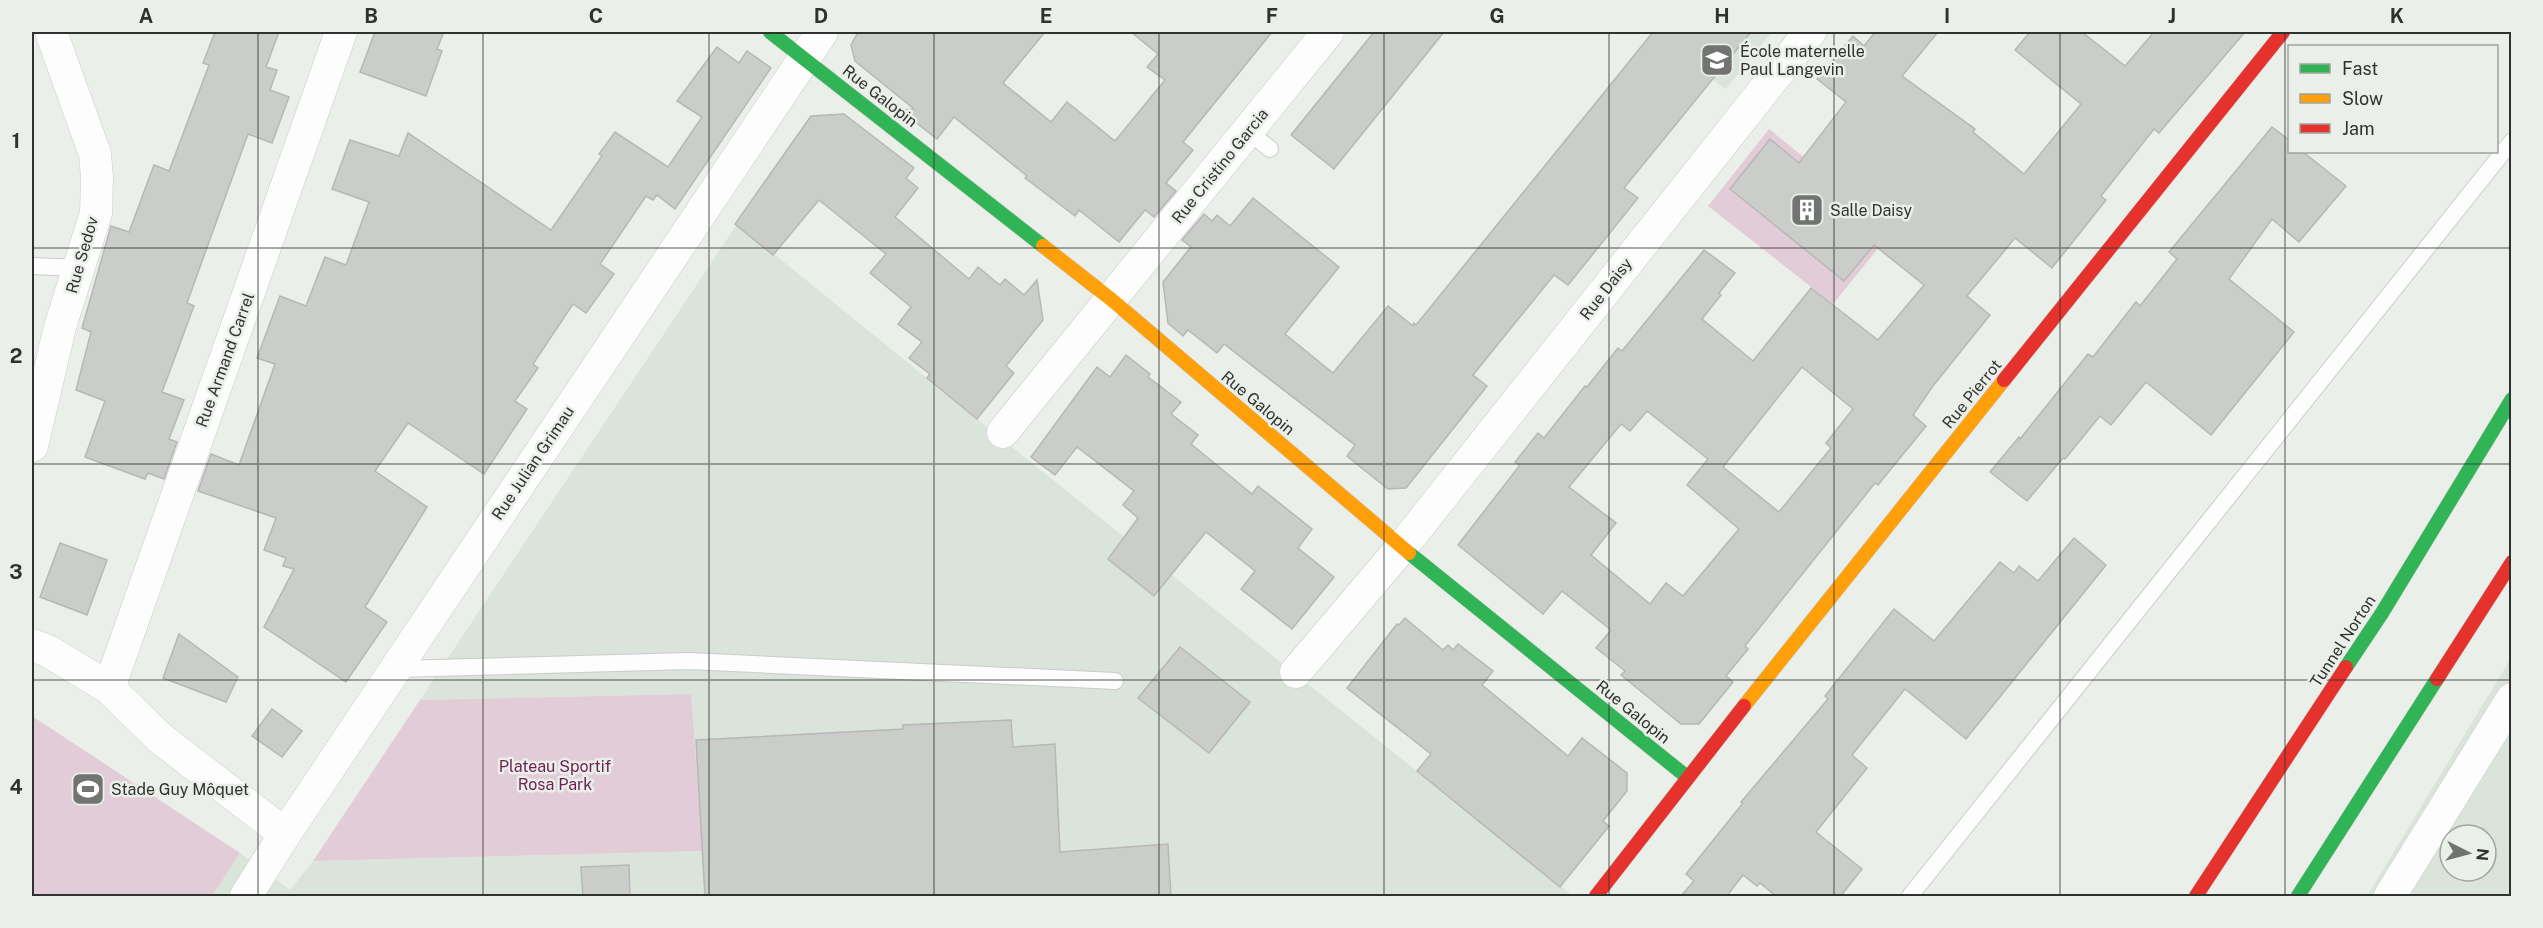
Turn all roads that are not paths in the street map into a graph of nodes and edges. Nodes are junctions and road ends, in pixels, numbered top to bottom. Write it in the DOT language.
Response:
graph roads {
  1 [pos="51,32"];
  2 [pos="341,32"];
  3 [pos="770,32"];
  4 [pos="822,32"];
  5 [pos="1328,32"];
  6 [pos="1810,32"];
  7 [pos="2283,32"];
  8 [pos="805,58"];
  9 [pos="2511,141"];
  10 [pos="32,266"];
  11 [pos="80,268"];
  12 [pos="1112,300"];
  13 [pos="2511,399"];
  14 [pos="1003,432"];
  15 [pos="32,446"];
  16 [pos="1402,546"];
  17 [pos="2511,562"];
  18 [pos="32,645"];
  19 [pos="396,669"];
  20 [pos="1296,672"];
  21 [pos="1115,681"];
  22 [pos="109,688"];
  23 [pos="2511,699"];
  24 [pos="1687,777"];
  25 [pos="285,834"];
  26 [pos="246,897"];
  27 [pos="1596,897"];
  28 [pos="1910,897"];
  29 [pos="2196,897"];
  30 [pos="2298,897"];
  31 [pos="2390,897"];
  1 -- 11 [label="street, Rue Sedov"];
  2 -- 22 [label="street, Rue Armand Carrel"];
  3 -- 8 [label="main road, Rue Galopin"];
  4 -- 8 [label="street, Rue Julian Grimau"];
  5 -- 12 [label="street, Rue Cristino Garcia"];
  6 -- 16 [label="street, Rue Daisy"];
  7 -- 24 [label="main road, Rue Pierrot"];
  8 -- 12 [label="main road, Rue Galopin"];
  8 -- 19 [label="street, Rue Julian Grimau"];
  9 -- 28 [label="lane"];
  10 -- 11 [label="lane"];
  11 -- 15 [label="street, Rue Sedov"];
  12 -- 14 [label="street, Rue Cristino Garcia"];
  12 -- 16 [label="main road, Rue Galopin"];
  13 -- 29 [label="main road, Tunnel Norton"];
  16 -- 20 [label="street, Rue Daisy"];
  16 -- 24 [label="main road, Rue Galopin"];
  17 -- 30 [label="main road"];
  18 -- 22 [label="street"];
  19 -- 21 [label="lane"];
  19 -- 25 [label="street, Rue Julian Grimau"];
  22 -- 25 [label="street"];
  23 -- 31 [label="street"];
  24 -- 27 [label="main road, Rue Pierrot"];
  25 -- 26 [label="street, Rue Julian Grimau"];
}
